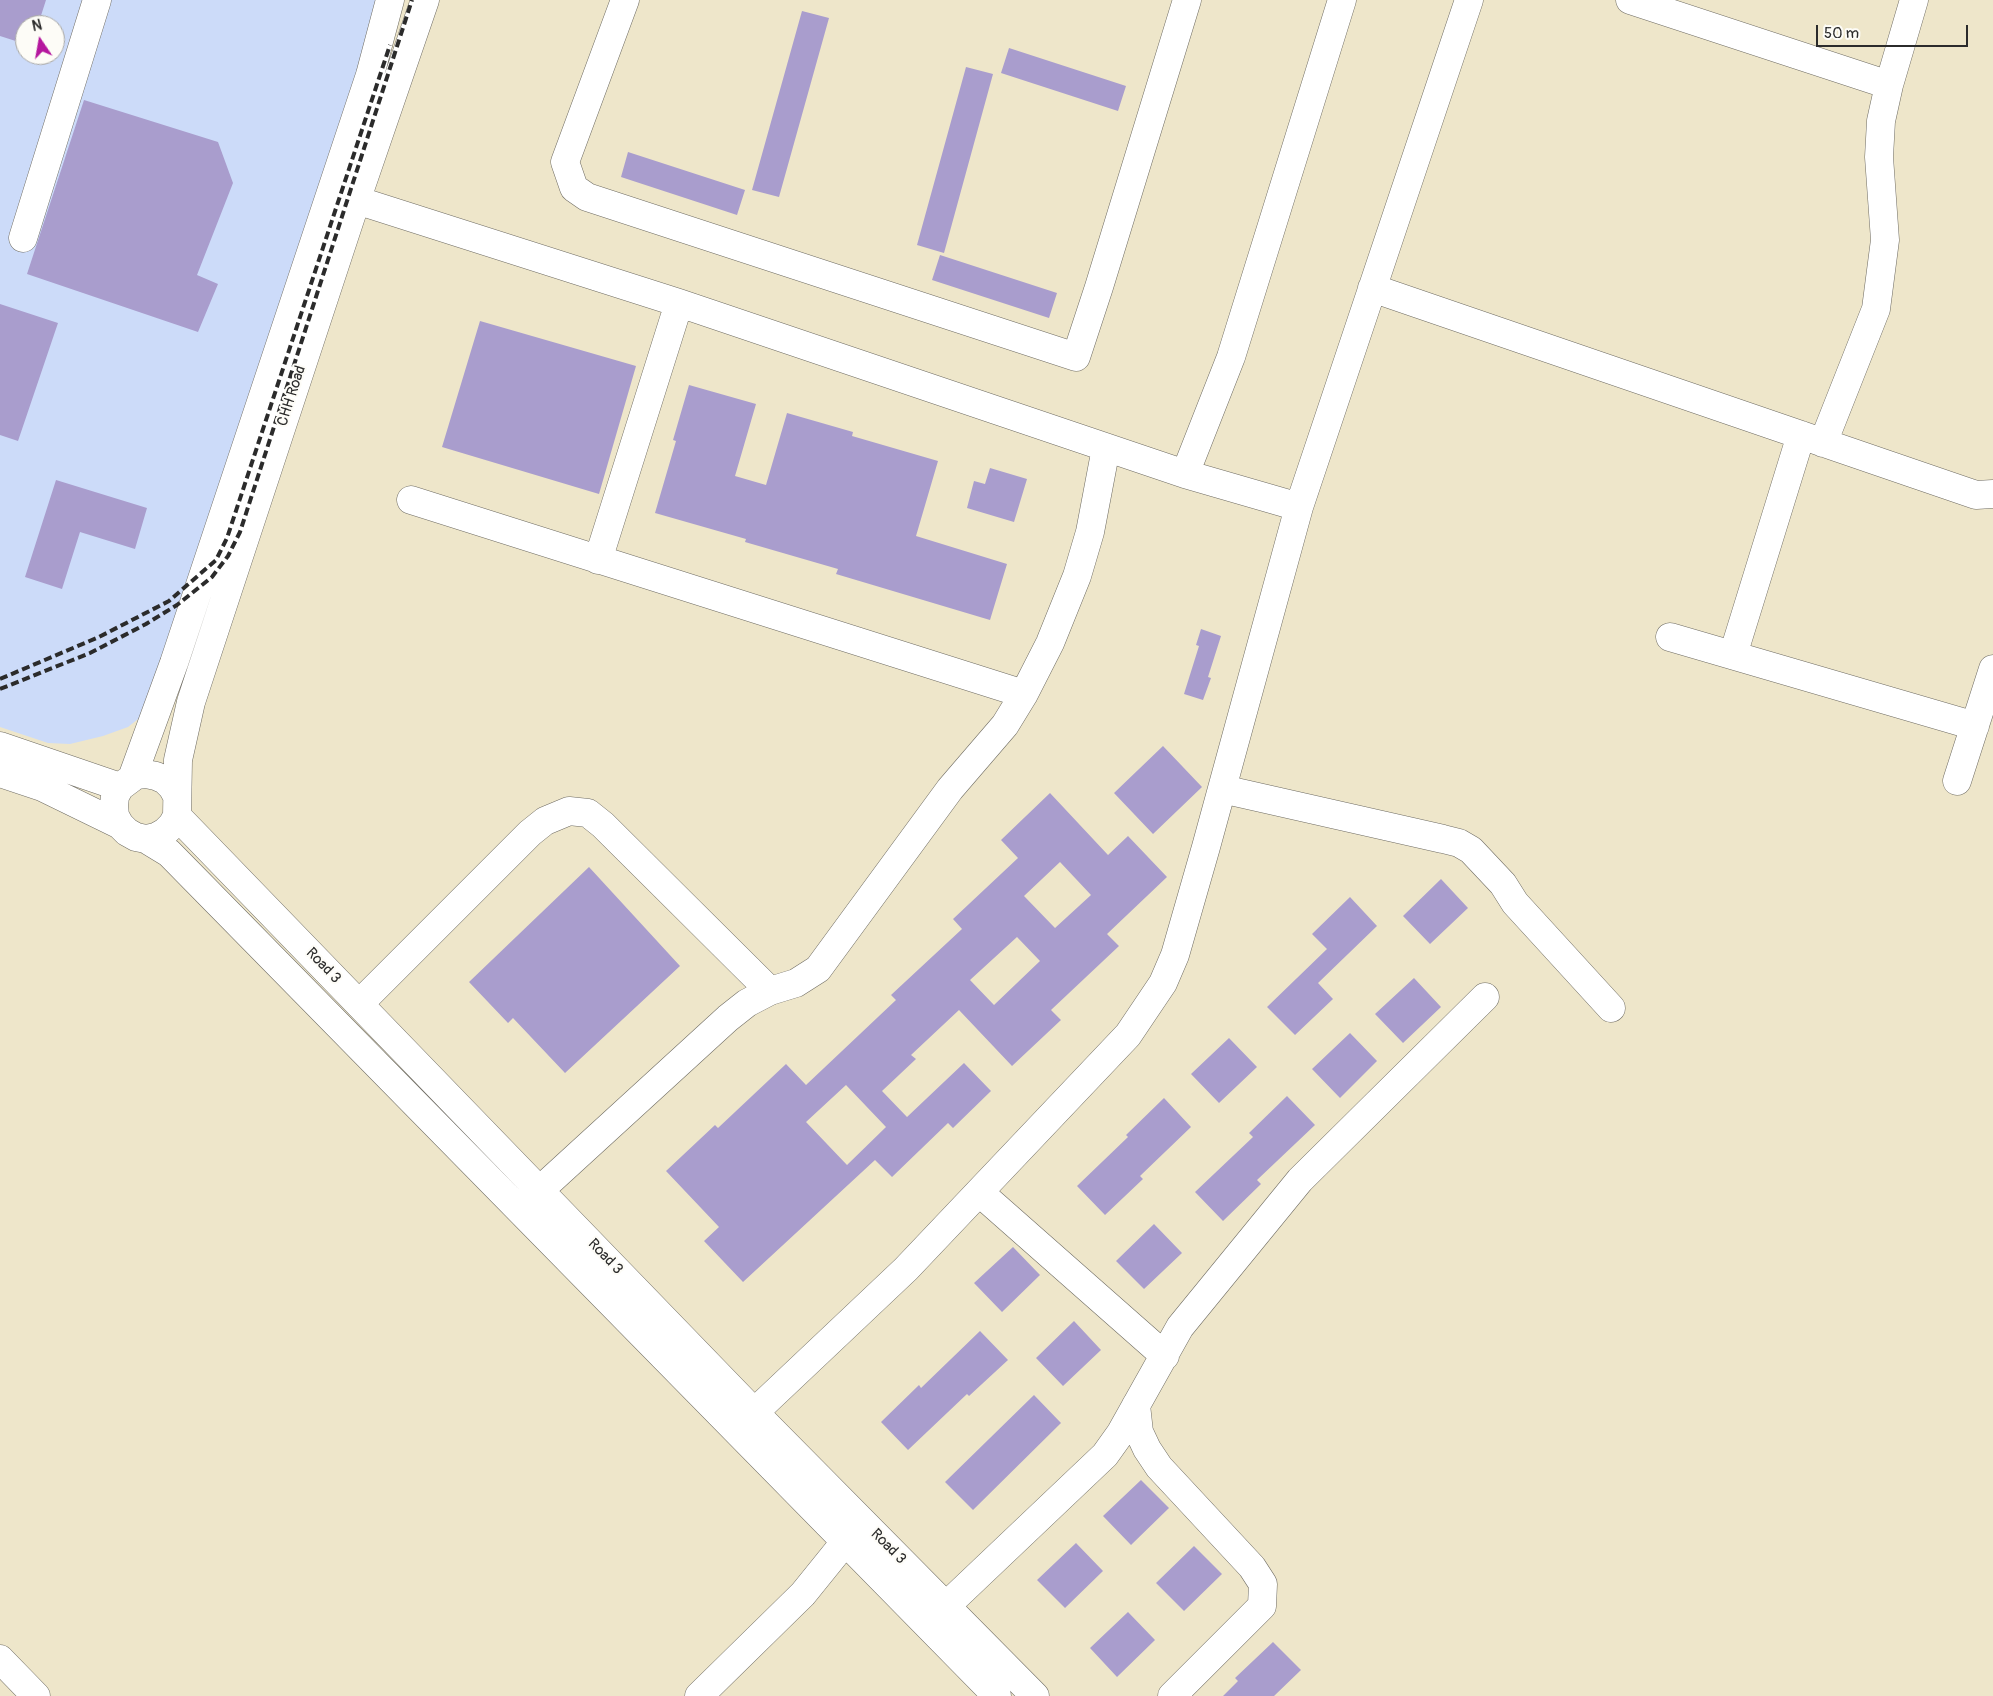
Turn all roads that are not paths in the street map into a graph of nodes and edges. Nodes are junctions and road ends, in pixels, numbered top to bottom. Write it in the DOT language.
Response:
graph roads {
  1 [pos="97,0"];
  2 [pos="425,0"];
  3 [pos="624,0"];
  4 [pos="1187,0"];
  5 [pos="1342,0"];
  6 [pos="1469,0"];
  7 [pos="1630,0"];
  8 [pos="1914,0"];
  9 [pos="386,1"];
  10 [pos="1889,85"];
  11 [pos="343,196"];
  12 [pos="24,238"];
  13 [pos="1372,288"];
  14 [pos="678,303"];
  15 [pos="1812,439"];
  16 [pos="1106,448"];
  17 [pos="1185,474"];
  18 [pos="1993,494"];
  19 [pos="411,500"];
  20 [pos="1299,507"];
  21 [pos="598,560"];
  22 [pos="1670,637"];
  23 [pos="1733,655"];
  24 [pos="1993,669"];
  25 [pos="1024,694"];
  26 [pos="1975,726"];
  27 [pos="0,746"];
  28 [pos="0,773"];
  29 [pos="1957,781"];
  30 [pos="126,782"];
  31 [pos="1222,790"];
  32 [pos="177,806"];
  33 [pos="120,825"];
  34 [pos="146,839"];
  35 [pos="770,991"];
  36 [pos="1485,997"];
  37 [pos="359,1004"];
  38 [pos="1611,1008"];
  39 [pos="540,1190"];
  40 [pos="979,1192"];
  41 [pos="1165,1356"];
  42 [pos="1136,1406"];
  43 [pos="745,1421"];
  44 [pos="854,1532"];
  45 [pos="946,1606"];
  46 [pos="0,1659"];
  47 [pos="36,1696"];
  48 [pos="699,1696"];
  49 [pos="997,1696"];
  50 [pos="1035,1696"];
  51 [pos="1172,1696"];
  1 -- 12 [label="street"];
  2 -- 11 [label="street, CHH Road"];
  3 -- 4 [label="street"];
  5 -- 17 [label="street"];
  6 -- 13 [label="street"];
  7 -- 10 [label="street"];
  8 -- 10 [label="street"];
  9 -- 11 [label="street"];
  10 -- 15 [label="street"];
  11 -- 14 [label="street"];
  11 -- 30 [label="street"];
  11 -- 32 [label="street, CHH Road"];
  13 -- 15 [label="street"];
  13 -- 20 [label="street"];
  14 -- 16 [label="street"];
  14 -- 21 [label="street"];
  15 -- 18 [label="street"];
  15 -- 23 [label="street"];
  16 -- 17 [label="street"];
  16 -- 25 [label="street"];
  17 -- 20 [label="street"];
  19 -- 21 [label="street"];
  20 -- 31 [label="street"];
  21 -- 25 [label="street"];
  22 -- 23 [label="street"];
  23 -- 26 [label="street"];
  24 -- 26 [label="street"];
  25 -- 35 [label="street"];
  26 -- 29 [label="street"];
  27 -- 30 [label="street"];
  28 -- 33 [label="street"];
  30 -- 32 [label="street"];
  30 -- 33 [label="street"];
  31 -- 38 [label="street"];
  31 -- 40 [label="street"];
  32 -- 34 [label="street"];
  32 -- 37 [label="street, Road 3"];
  33 -- 34 [label="street"];
  34 -- 43 [label="street, Road 3"];
  35 -- 37 [label="street"];
  35 -- 39 [label="street"];
  36 -- 41 [label="street"];
  37 -- 39 [label="street, Road 3"];
  39 -- 43 [label="street, Road 3"];
  40 -- 41 [label="street"];
  40 -- 43 [label="street"];
  41 -- 42 [label="street"];
  42 -- 45 [label="street"];
  42 -- 51 [label="street"];
  43 -- 44 [label="street, Road 3"];
  44 -- 45 [label="street, Road 3"];
  44 -- 48 [label="street"];
  44 -- 49 [label="street, Road 3"];
  45 -- 50 [label="street, Road 3"];
  46 -- 47 [label="street"];
}
